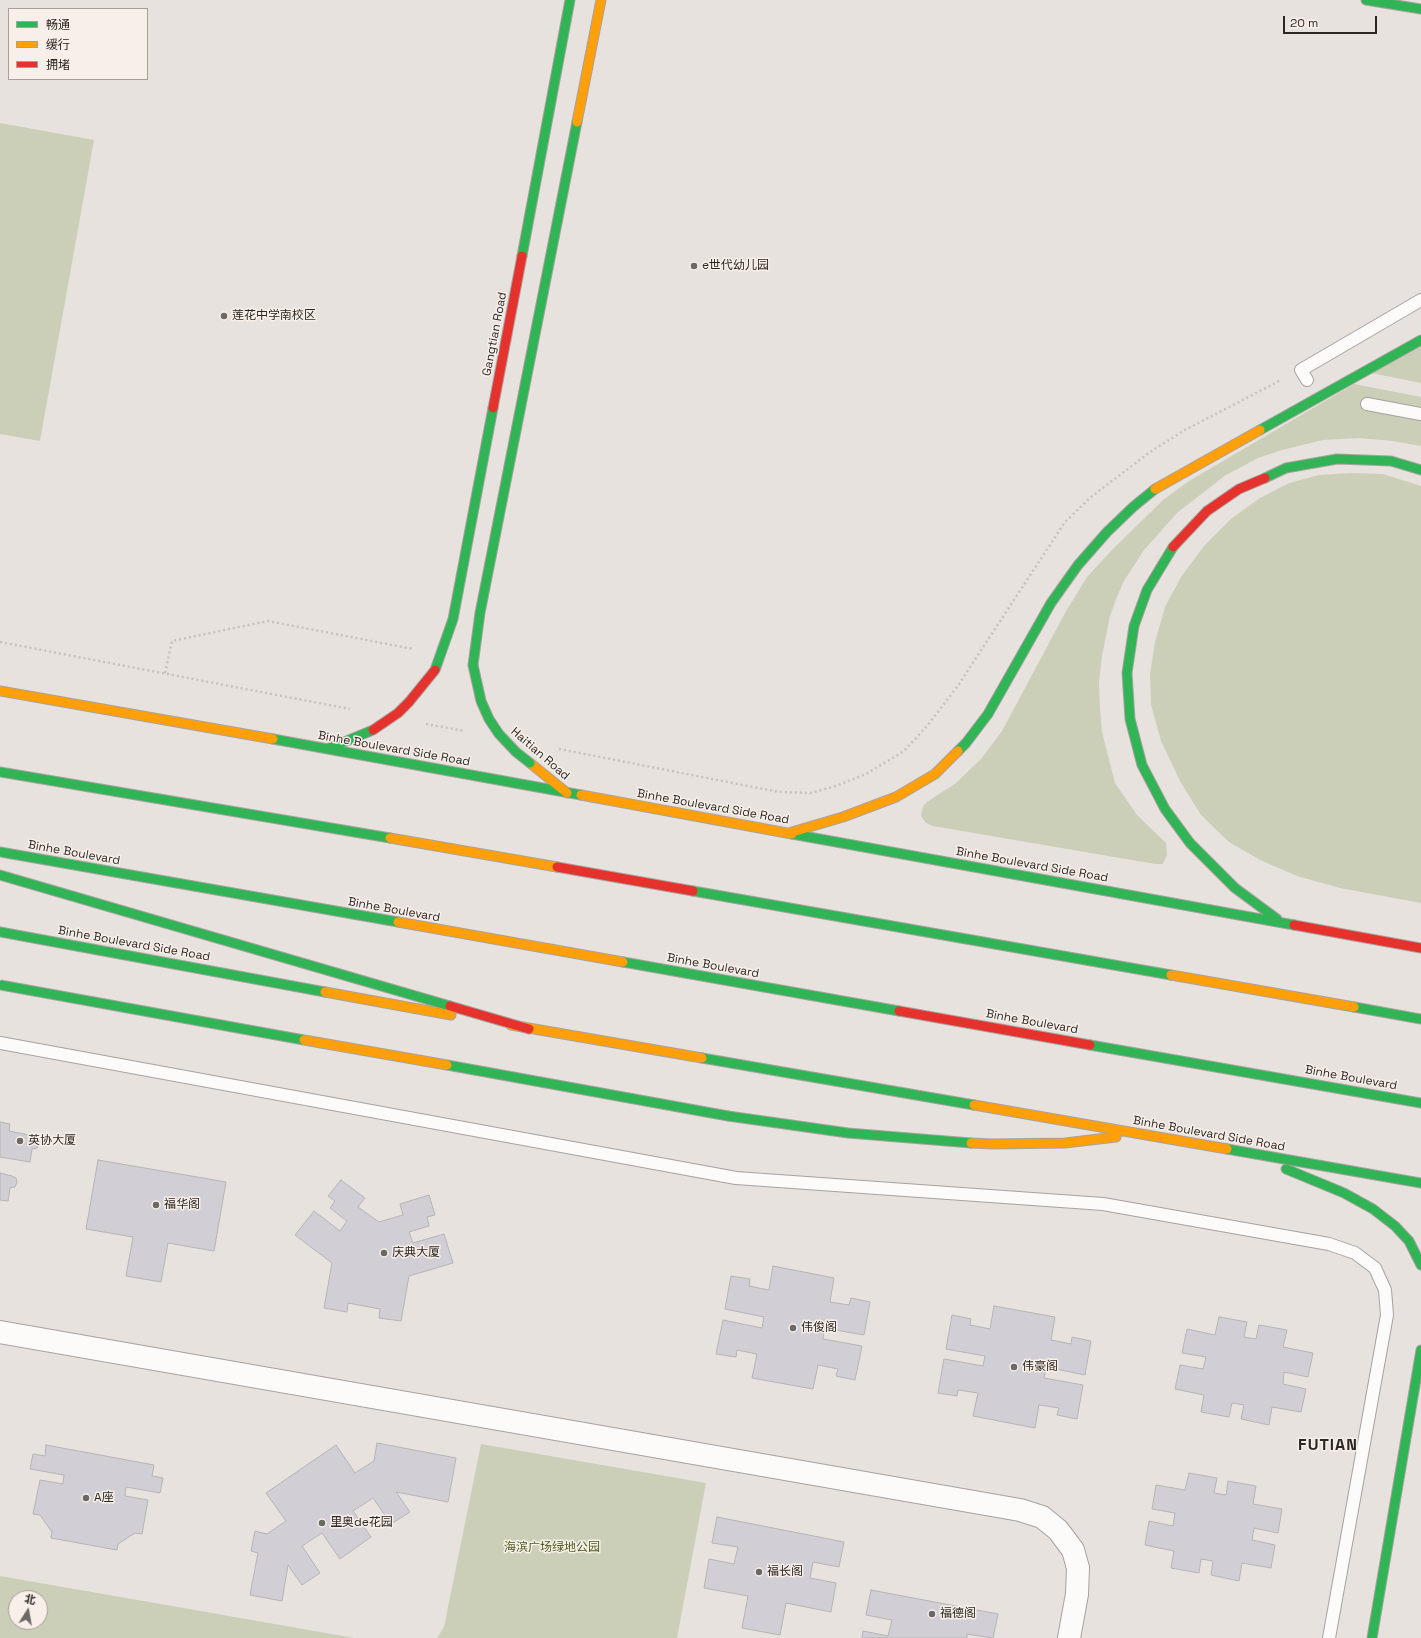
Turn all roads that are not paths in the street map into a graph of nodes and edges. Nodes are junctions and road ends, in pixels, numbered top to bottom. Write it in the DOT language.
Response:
graph roads {
  1 [pos="570,0"];
  2 [pos="601,0"];
  3 [pos="1366,0"];
  4 [pos="1421,9"];
  5 [pos="1421,300"];
  6 [pos="1421,340"];
  7 [pos="1304,375"];
  8 [pos="1366,404"];
  9 [pos="1421,414"];
  10 [pos="1421,470"];
  11 [pos="0,691"];
  12 [pos="327,749"];
  13 [pos="0,772"];
  14 [pos="567,793"];
  15 [pos="787,833"];
  16 [pos="0,852"];
  17 [pos="0,875"];
  18 [pos="1281,922"];
  19 [pos="0,932"];
  20 [pos="1421,948"];
  21 [pos="0,985"];
  22 [pos="1421,1019"];
  23 [pos="529,1029"];
  24 [pos="0,1043"];
  25 [pos="1421,1103"];
  26 [pos="1140,1134"];
  27 [pos="1254,1154"];
  28 [pos="1421,1183"];
  29 [pos="1421,1265"];
  30 [pos="0,1332"];
  31 [pos="1421,1350"];
  32 [pos="1069,1638"];
  33 [pos="1329,1638"];
  34 [pos="1372,1638"];
  1 -- 12 [label="main road, Gangtian Road, bridge"];
  2 -- 14 [label="main road, Haitian Road, bridge"];
  3 -- 4 [label="main road"];
  5 -- 7 [label="lane"];
  6 -- 15 [label="main road"];
  8 -- 9 [label="lane"];
  10 -- 18 [label="main road"];
  11 -- 12 [label="main road, Binhe Boulevard Side Road"];
  12 -- 14 [label="main road, Binhe Boulevard Side Road"];
  13 -- 22 [label="main road"];
  14 -- 15 [label="main road, Binhe Boulevard Side Road"];
  15 -- 18 [label="main road, Binhe Boulevard Side Road"];
  16 -- 25 [label="main road, Binhe Boulevard"];
  17 -- 23 [label="main road"];
  18 -- 20 [label="main road, Binhe Boulevard Side Road"];
  19 -- 23 [label="main road, Binhe Boulevard Side Road"];
  21 -- 26 [label="main road, bridge"];
  23 -- 26 [label="main road, Binhe Boulevard Side Road"];
  24 -- 33 [label="lane"];
  26 -- 27 [label="main road, Binhe Boulevard Side Road"];
  27 -- 28 [label="main road, Binhe Boulevard Side Road"];
  27 -- 29 [label="main road"];
  30 -- 32 [label="street"];
  31 -- 34 [label="main road"];
}
